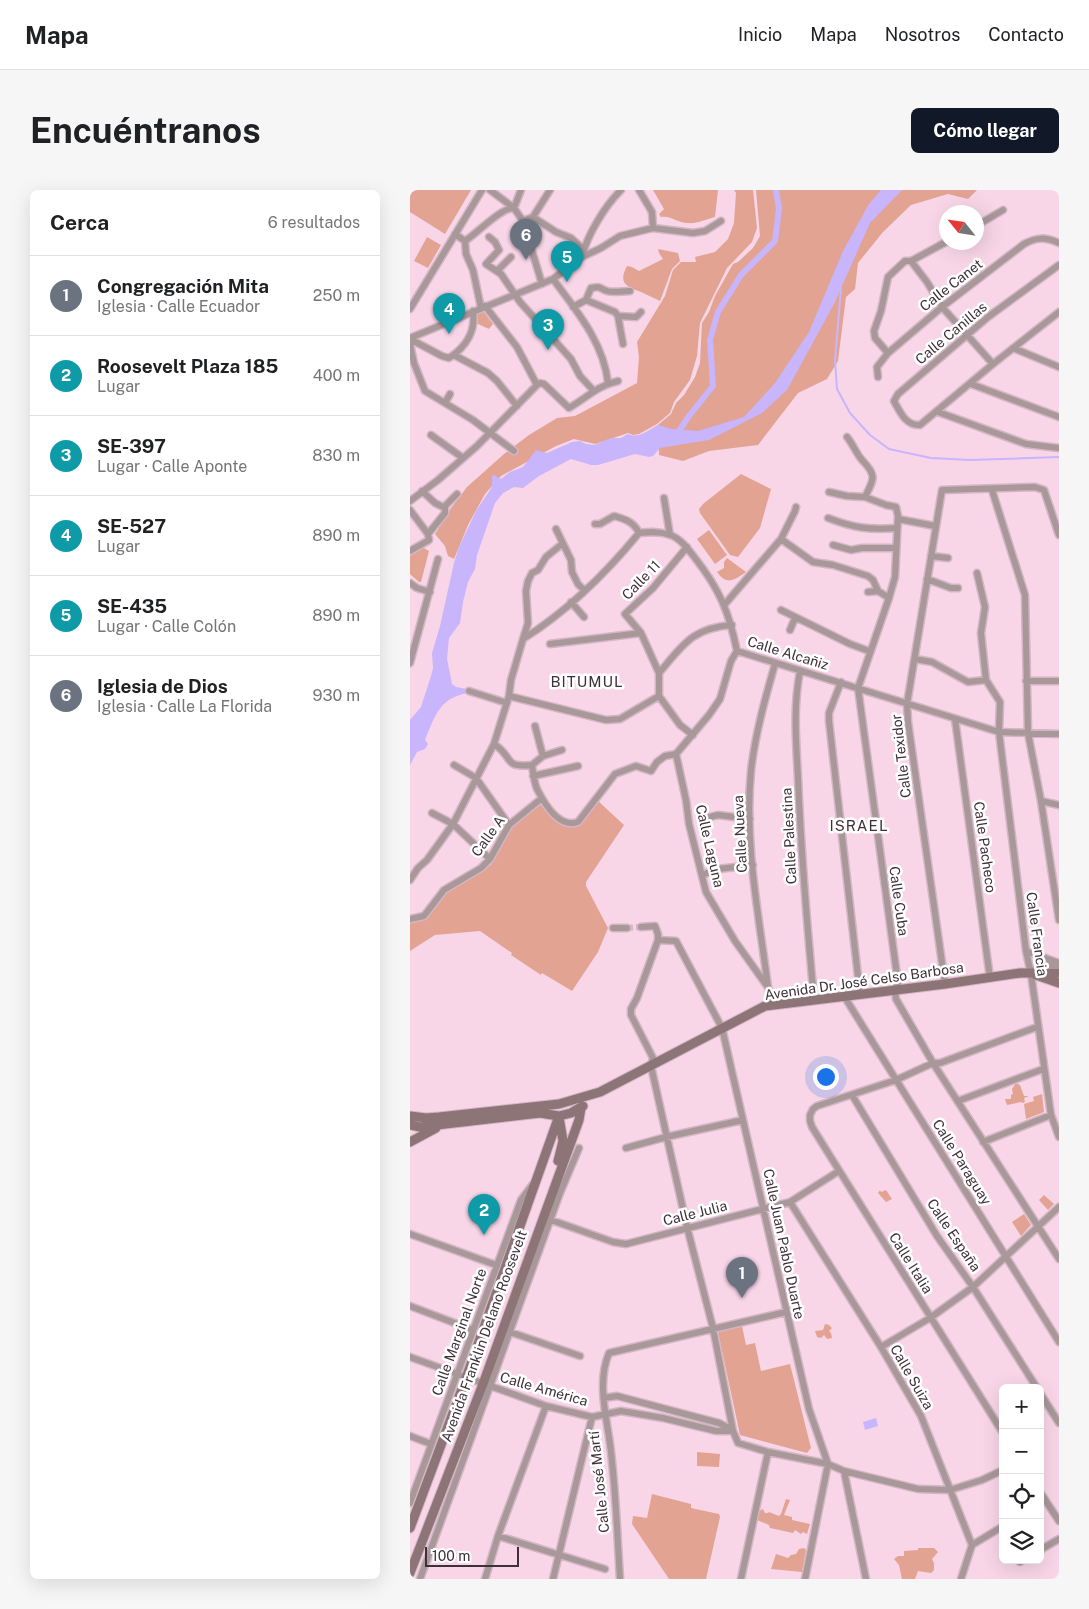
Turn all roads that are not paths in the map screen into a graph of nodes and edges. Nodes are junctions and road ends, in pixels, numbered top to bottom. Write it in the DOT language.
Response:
graph roads {
  1 [pos="482,190"];
  2 [pos="490,190"];
  3 [pos="521,190"];
  4 [pos="550,190"];
  5 [pos="621,190"];
  6 [pos="640,190"];
  7 [pos="514,208"];
  8 [pos="1003,210"];
  9 [pos="533,217"];
  10 [pos="721,221"];
  11 [pos="984,221"];
  12 [pos="523,222"];
  13 [pos="652,228"];
  14 [pos="455,234"];
  15 [pos="489,237"];
  16 [pos="465,242"];
  17 [pos="1059,243"];
  18 [pos="939,246"];
  19 [pos="583,249"];
  20 [pos="511,257"];
  21 [pos="582,257"];
  22 [pos="911,262"];
  23 [pos="1059,265"];
  24 [pos="497,271"];
  25 [pos="553,279"];
  26 [pos="542,284"];
  27 [pos="630,291"];
  28 [pos="515,294"];
  29 [pos="586,300"];
  30 [pos="483,307"];
  31 [pos="573,307"];
  32 [pos="942,307"];
  33 [pos="410,309"];
  34 [pos="473,310"];
  35 [pos="641,312"];
  36 [pos="1059,312"];
  37 [pos="618,316"];
  38 [pos="966,336"];
  39 [pos="410,338"];
  40 [pos="410,344"];
  41 [pos="623,344"];
  42 [pos="1013,348"];
  43 [pos="888,353"];
  44 [pos="454,355"];
  45 [pos="993,364"];
  46 [pos="1059,367"];
  47 [pos="878,377"];
  48 [pos="618,381"];
  49 [pos="608,383"];
  50 [pos="971,384"];
  51 [pos="537,385"];
  52 [pos="593,390"];
  53 [pos="450,394"];
  54 [pos="445,403"];
  55 [pos="517,406"];
  56 [pos="938,412"];
  57 [pos="1059,417"];
  58 [pos="490,434"];
  59 [pos="431,435"];
  60 [pos="848,437"];
  61 [pos="1059,448"];
  62 [pos="514,451"];
  63 [pos="463,458"];
  64 [pos="992,490"];
  65 [pos="422,491"];
  66 [pos="829,492"];
  67 [pos="457,494"];
  68 [pos="864,497"];
  69 [pos="664,498"];
  70 [pos="410,501"];
  71 [pos="796,507"];
  72 [pos="445,508"];
  73 [pos="410,510"];
  74 [pos="828,518"];
  75 [pos="898,519"];
  76 [pos="595,524"];
  77 [pos="935,526"];
  78 [pos="897,528"];
  79 [pos="556,529"];
  80 [pos="639,533"];
  81 [pos="428,534"];
  82 [pos="670,534"];
  83 [pos="1059,535"];
  84 [pos="781,539"];
  85 [pos="562,544"];
  86 [pos="833,545"];
  87 [pos="687,547"];
  88 [pos="896,548"];
  89 [pos="410,552"];
  90 [pos="931,556"];
  91 [pos="948,558"];
  92 [pos="438,559"];
  93 [pos="977,574"];
  94 [pos="928,579"];
  95 [pos="410,583"];
  96 [pos="958,588"];
  97 [pos="584,590"];
  98 [pos="878,591"];
  99 [pos="430,592"];
  100 [pos="868,592"];
  101 [pos="889,598"];
  102 [pos="571,602"];
  103 [pos="725,604"];
  104 [pos="781,610"];
  105 [pos="584,617"];
  106 [pos="795,618"];
  107 [pos="732,625"];
  108 [pos="790,630"];
  109 [pos="641,634"];
  110 [pos="523,639"];
  111 [pos="550,644"];
  112 [pos="737,651"];
  113 [pos="870,651"];
  114 [pos="915,659"];
  115 [pos="410,663"];
  116 [pos="775,664"];
  117 [pos="800,671"];
  118 [pos="659,673"];
  119 [pos="986,680"];
  120 [pos="1026,681"];
  121 [pos="1059,681"];
  122 [pos="841,682"];
  123 [pos="858,688"];
  124 [pos="469,691"];
  125 [pos="659,696"];
  126 [pos="508,700"];
  127 [pos="907,704"];
  128 [pos="955,719"];
  129 [pos="536,726"];
  130 [pos="999,732"];
  131 [pos="1028,733"];
  132 [pos="1059,734"];
  133 [pos="693,735"];
  134 [pos="494,744"];
  135 [pos="562,750"];
  136 [pos="676,754"];
  137 [pos="543,756"];
  138 [pos="454,765"];
  139 [pos="532,765"];
  140 [pos="578,766"];
  141 [pos="534,776"];
  142 [pos="476,778"];
  143 [pos="542,798"];
  144 [pos="1041,801"];
  145 [pos="1059,805"];
  146 [pos="432,813"];
  147 [pos="706,818"];
  148 [pos="750,819"];
  149 [pos="453,824"];
  150 [pos="509,825"];
  151 [pos="490,858"];
  152 [pos="753,865"];
  153 [pos="702,875"];
  154 [pos="410,880"];
  155 [pos="1056,887"];
  156 [pos="410,919"];
  157 [pos="1059,920"];
  158 [pos="642,927"];
  159 [pos="612,928"];
  160 [pos="627,928"];
  161 [pos="658,940"];
  162 [pos="1026,951"];
  163 [pos="1059,964"];
  164 [pos="1059,973"];
  165 [pos="1031,974"];
  166 [pos="990,978"];
  167 [pos="1059,983"];
  168 [pos="945,984"];
  169 [pos="768,987"];
  170 [pos="895,990"];
  171 [pos="860,994"];
  172 [pos="844,996"];
  173 [pos="814,999"];
  174 [pos="773,1005"];
  175 [pos="1037,1027"];
  176 [pos="722,1028"];
  177 [pos="933,1063"];
  178 [pos="651,1066"];
  179 [pos="1043,1069"];
  180 [pos="896,1080"];
  181 [pos="600,1092"];
  182 [pos="852,1094"];
  183 [pos="958,1102"];
  184 [pos="559,1104"];
  185 [pos="581,1108"];
  186 [pos="1051,1115"];
  187 [pos="559,1116"];
  188 [pos="410,1119"];
  189 [pos="743,1120"];
  190 [pos="441,1125"];
  191 [pos="666,1137"];
  192 [pos="1059,1137"];
  193 [pos="410,1142"];
  194 [pos="983,1142"];
  195 [pos="579,1148"];
  196 [pos="626,1148"];
  197 [pos="839,1171"];
  198 [pos="539,1174"];
  199 [pos="556,1192"];
  200 [pos="790,1202"];
  201 [pos="1059,1207"];
  202 [pos="764,1209"];
  203 [pos="552,1220"];
  204 [pos="1038,1226"];
  205 [pos="687,1227"];
  206 [pos="410,1234"];
  207 [pos="1006,1256"];
  208 [pos="1059,1259"];
  209 [pos="496,1265"];
  210 [pos="974,1287"];
  211 [pos="410,1306"];
  212 [pos="786,1312"];
  213 [pos="930,1318"];
  214 [pos="713,1328"];
  215 [pos="473,1330"];
  216 [pos="510,1332"];
  217 [pos="1059,1342"];
  218 [pos="881,1347"];
  219 [pos="580,1356"];
  220 [pos="410,1357"];
  221 [pos="457,1375"];
  222 [pos="466,1378"];
  223 [pos="1035,1384"];
  224 [pos="487,1385"];
  225 [pos="604,1398"];
  226 [pos="1044,1400"];
  227 [pos="546,1406"];
  228 [pos="604,1414"];
  229 [pos="592,1417"];
  230 [pos="1059,1423"];
  231 [pos="1001,1429"];
  232 [pos="733,1431"];
  233 [pos="410,1436"];
  234 [pos="431,1444"];
  235 [pos="768,1452"];
  236 [pos="828,1464"];
  237 [pos="844,1471"];
  238 [pos="999,1472"];
  239 [pos="950,1490"];
  240 [pos="1044,1498"];
  241 [pos="410,1503"];
  242 [pos="1059,1521"];
  243 [pos="410,1528"];
  244 [pos="999,1529"];
  245 [pos="498,1536"];
  246 [pos="1059,1539"];
  247 [pos="972,1545"];
  248 [pos="1044,1548"];
  249 [pos="559,1554"];
  250 [pos="604,1569"];
  251 [pos="410,1574"];
  252 [pos="420,1579"];
  253 [pos="485,1579"];
  254 [pos="553,1579"];
  255 [pos="620,1579"];
  256 [pos="741,1579"];
  257 [pos="805,1579"];
  258 [pos="866,1579"];
  259 [pos="961,1579"];
  1 -- 14 [label="street"];
  2 -- 7 [label="street"];
  3 -- 7 [label="street"];
  4 -- 9 [label="street"];
  5 -- 19 [label="street"];
  6 -- 13 [label="street"];
  7 -- 12 [label="street"];
  7 -- 16 [label="street"];
  8 -- 11 [label="street"];
  9 -- 12 [label="street"];
  9 -- 19 [label="street"];
  10 -- 13 [label="street"];
  12 -- 26 [label="street"];
  13 -- 21 [label="street"];
  14 -- 16 [label="street"];
  14 -- 33 [label="street"];
  15 -- 24 [label="street"];
  16 -- 30 [label="street"];
  17 -- 32 [label="street, Calle Canet"];
  18 -- 22 [label="street"];
  19 -- 21 [label="street"];
  20 -- 24 [label="street"];
  21 -- 25 [label="street"];
  22 -- 32 [label="street"];
  22 -- 43 [label="street"];
  23 -- 38 [label="street, Calle Canillas"];
  24 -- 28 [label="street"];
  25 -- 26 [label="street"];
  25 -- 31 [label="street"];
  26 -- 28 [label="street"];
  27 -- 29 [label="street"];
  28 -- 30 [label="street"];
  28 -- 52 [label="street"];
  29 -- 31 [label="street"];
  29 -- 37 [label="street"];
  30 -- 34 [label="street"];
  30 -- 51 [label="street"];
  31 -- 49 [label="street"];
  32 -- 38 [label="street"];
  32 -- 43 [label="street, Calle Canet"];
  34 -- 39 [label="street"];
  34 -- 44 [label="street"];
  35 -- 37 [label="street"];
  36 -- 42 [label="street"];
  37 -- 41 [label="street"];
  38 -- 45 [label="street"];
  38 -- 56 [label="street, Calle Canillas"];
  39 -- 44 [label="street"];
  40 -- 54 [label="street"];
  42 -- 45 [label="street"];
  42 -- 46 [label="street"];
  43 -- 47 [label="street, Calle Canet"];
  44 -- 55 [label="street"];
  45 -- 50 [label="street"];
  48 -- 49 [label="street"];
  49 -- 52 [label="street"];
  50 -- 56 [label="street"];
  50 -- 57 [label="street"];
  51 -- 52 [label="street"];
  51 -- 55 [label="street"];
  53 -- 54 [label="street"];
  54 -- 58 [label="street"];
  55 -- 58 [label="street"];
  56 -- 61 [label="street"];
  58 -- 62 [label="street"];
  58 -- 63 [label="street"];
  59 -- 63 [label="street"];
  60 -- 68 [label="street"];
  63 -- 65 [label="street"];
  64 -- 77 [label="street, Calle Texidor"];
  64 -- 83 [label="street"];
  64 -- 120 [label="street"];
  65 -- 70 [label="street"];
  65 -- 72 [label="street"];
  66 -- 68 [label="street"];
  67 -- 72 [label="street"];
  68 -- 75 [label="street, Calle Cuba"];
  69 -- 82 [label="street"];
  71 -- 84 [label="street"];
  72 -- 81 [label="street"];
  73 -- 81 [label="street"];
  74 -- 78 [label="street"];
  75 -- 77 [label="street"];
  75 -- 78 [label="street, Calle Cuba"];
  76 -- 80 [label="street"];
  77 -- 90 [label="street, Calle Texidor"];
  78 -- 88 [label="street, Calle Cuba"];
  79 -- 85 [label="street"];
  80 -- 82 [label="street"];
  80 -- 97 [label="street"];
  81 -- 89 [label="street"];
  82 -- 87 [label="street, Calle Alcañiz"];
  84 -- 98 [label="street"];
  84 -- 103 [label="street"];
  85 -- 97 [label="street"];
  85 -- 110 [label="street"];
  86 -- 88 [label="street"];
  87 -- 103 [label="street, Calle Alcañiz"];
  87 -- 109 [label="street, Calle 11"];
  88 -- 101 [label="street, Calle Cuba"];
  90 -- 91 [label="street"];
  90 -- 94 [label="street, Calle Texidor"];
  92 -- 99 [label="street"];
  93 -- 119 [label="street"];
  94 -- 96 [label="street"];
  94 -- 114 [label="street, Calle Texidor"];
  95 -- 99 [label="street"];
  97 -- 102 [label="street"];
  98 -- 100 [label="street"];
  98 -- 101 [label="street"];
  99 -- 115 [label="street"];
  101 -- 113 [label="street, Calle Cuba"];
  102 -- 105 [label="street"];
  102 -- 110 [label="street"];
  103 -- 107 [label="street, Calle Alcañiz"];
  104 -- 106 [label="street"];
  106 -- 108 [label="street"];
  106 -- 113 [label="street"];
  107 -- 112 [label="street, Calle Alcañiz"];
  107 -- 118 [label="street"];
  109 -- 111 [label="street"];
  109 -- 118 [label="street, Calle 11"];
  110 -- 126 [label="street"];
  112 -- 116 [label="street, Calle Alcañiz"];
  112 -- 133 [label="street"];
  113 -- 123 [label="street, Calle Cuba"];
  114 -- 119 [label="street"];
  114 -- 127 [label="street, Calle Texidor"];
  116 -- 117 [label="street, Calle Alcañiz"];
  116 -- 148 [label="street, Calle Nueva"];
  117 -- 122 [label="street, Calle Alcañiz"];
  117 -- 173 [label="street, Calle Palestina"];
  118 -- 125 [label="street, Calle 11"];
  119 -- 130 [label="street, Calle Francia"];
  120 -- 121 [label="street"];
  120 -- 131 [label="street"];
  122 -- 123 [label="street, Calle Alcañiz"];
  122 -- 171 [label="street"];
  123 -- 127 [label="street, Calle Alcañiz"];
  123 -- 170 [label="street, Calle Cuba"];
  124 -- 126 [label="street"];
  125 -- 126 [label="street"];
  125 -- 133 [label="street"];
  126 -- 134 [label="street"];
  127 -- 128 [label="street, Calle Alcañiz"];
  127 -- 168 [label="street, Calle Texidor"];
  128 -- 130 [label="street, Calle Alcañiz"];
  128 -- 166 [label="street, Calle Pacheco"];
  129 -- 137 [label="street"];
  130 -- 131 [label="street, Calle Alcañiz"];
  130 -- 162 [label="street, Calle Francia"];
  131 -- 132 [label="street, Calle Alcañiz"];
  131 -- 144 [label="street"];
  133 -- 136 [label="street"];
  134 -- 139 [label="street"];
  134 -- 142 [label="street"];
  135 -- 137 [label="street"];
  136 -- 143 [label="street"];
  136 -- 153 [label="street, Calle Laguna"];
  137 -- 139 [label="street"];
  138 -- 142 [label="street"];
  139 -- 141 [label="street"];
  140 -- 141 [label="street"];
  141 -- 143 [label="street"];
  142 -- 149 [label="street"];
  142 -- 150 [label="street"];
  143 -- 150 [label="street, Calle A"];
  144 -- 145 [label="street"];
  144 -- 155 [label="street"];
  146 -- 149 [label="street"];
  147 -- 148 [label="street"];
  148 -- 152 [label="street, Calle Nueva"];
  149 -- 151 [label="street"];
  149 -- 154 [label="street"];
  150 -- 151 [label="street, Calle A"];
  151 -- 156 [label="street, Calle A"];
  152 -- 153 [label="street"];
  152 -- 169 [label="street, Calle Nueva"];
  153 -- 169 [label="street, Calle Laguna"];
  155 -- 157 [label="street"];
  158 -- 161 [label="street"];
  159 -- 160 [label="street"];
  161 -- 176 [label="street, Calle Juan Pablo Duarte"];
  161 -- 178 [label="street"];
  162 -- 163 [label="street"];
  162 -- 165 [label="street, Calle Francia"];
  163 -- 165 [label="street"];
  164 -- 165 [label="main road, Avenida Dr. José Celso Barbosa"];
  165 -- 166 [label="main road, Avenida Dr. José Celso Barbosa"];
  165 -- 167 [label="main road, Avenida Dr. José Celso Barbosa"];
  165 -- 175 [label="street, Calle Francia"];
  166 -- 168 [label="main road, Avenida Dr. José Celso Barbosa"];
  168 -- 170 [label="main road, Avenida Dr. José Celso Barbosa"];
  169 -- 174 [label="street, Calle Nueva"];
  170 -- 171 [label="main road, Avenida Dr. José Celso Barbosa"];
  170 -- 177 [label="street, Calle Cuba"];
  171 -- 172 [label="main road, Avenida Dr. José Celso Barbosa"];
  172 -- 173 [label="main road, Avenida Dr. José Celso Barbosa"];
  172 -- 180 [label="street, Calle Paraguay"];
  173 -- 174 [label="main road, Avenida Dr. José Celso Barbosa"];
  174 -- 176 [label="main road, Avenida Dr. José Celso Barbosa"];
  175 -- 177 [label="street"];
  175 -- 179 [label="street, Calle Francia"];
  176 -- 178 [label="main road, Avenida Dr. José Celso Barbosa"];
  176 -- 189 [label="street, Calle Juan Pablo Duarte"];
  177 -- 180 [label="street"];
  177 -- 183 [label="street, Calle Cuba"];
  178 -- 181 [label="main road, Avenida Dr. José Celso Barbosa"];
  178 -- 191 [label="street"];
  179 -- 183 [label="street"];
  179 -- 186 [label="street, Calle Francia"];
  180 -- 182 [label="street"];
  180 -- 207 [label="street, Calle Paraguay"];
  181 -- 184 [label="main road, Avenida Dr. José Celso Barbosa"];
  181 -- 185 [label="main road, Avenida Dr. José Celso Barbosa"];
  182 -- 197 [label="street, Calle Italia"];
  182 -- 210 [label="street, Calle España"];
  183 -- 194 [label="street, Calle Cuba"];
  184 -- 187 [label="main road"];
  184 -- 188 [label="main road, Avenida Dr. José Celso Barbosa"];
  185 -- 187 [label="main road, Avenida Dr. José Celso Barbosa"];
  185 -- 199 [label="main road, Avenida Franklin Delano Roosevelt"];
  186 -- 192 [label="street, Calle Francia"];
  186 -- 194 [label="street"];
  187 -- 190 [label="main road, Avenida Dr. José Celso Barbosa"];
  187 -- 198 [label="main road, Avenida Franklin Delano Roosevelt"];
  187 -- 199 [label="main road"];
  188 -- 190 [label="main road, Avenida Dr. José Celso Barbosa"];
  189 -- 191 [label="street"];
  189 -- 202 [label="street, Calle Juan Pablo Duarte"];
  190 -- 193 [label="main road"];
  191 -- 196 [label="street"];
  191 -- 205 [label="street"];
  194 -- 204 [label="street, Calle Cuba"];
  195 -- 199 [label="street"];
  197 -- 200 [label="street, Calle Julia"];
  197 -- 213 [label="street, Calle Italia"];
  198 -- 209 [label="street, Calle Marginal Norte"];
  198 -- 222 [label="main road, Avenida Franklin Delano Roosevelt"];
  199 -- 203 [label="street"];
  199 -- 224 [label="main road, Avenida Franklin Delano Roosevelt"];
  200 -- 202 [label="street, Calle Julia"];
  200 -- 218 [label="street, Calle Suiza"];
  201 -- 204 [label="street"];
  202 -- 205 [label="street, Calle Julia"];
  202 -- 212 [label="street, Calle Juan Pablo Duarte"];
  203 -- 205 [label="street, Calle Julia"];
  203 -- 216 [label="street"];
  204 -- 207 [label="street"];
  204 -- 208 [label="street, Calle Cuba"];
  205 -- 214 [label="street"];
  206 -- 209 [label="street"];
  207 -- 210 [label="street"];
  207 -- 217 [label="street, Calle Paraguay"];
  209 -- 215 [label="street, Calle Marginal Norte"];
  210 -- 213 [label="street"];
  210 -- 223 [label="street, Calle España"];
  211 -- 215 [label="street"];
  212 -- 214 [label="street"];
  212 -- 236 [label="street, Calle Juan Pablo Duarte"];
  213 -- 218 [label="street"];
  213 -- 231 [label="street, Calle Italia"];
  214 -- 225 [label="street, Calle José Martí"];
  214 -- 232 [label="street"];
  215 -- 221 [label="street, Calle Marginal Norte"];
  216 -- 219 [label="street"];
  216 -- 224 [label="street"];
  218 -- 239 [label="street, Calle Suiza"];
  220 -- 221 [label="street, Calle América"];
  221 -- 222 [label="street, Calle América"];
  221 -- 234 [label="street, Calle Marginal Norte"];
  222 -- 224 [label="street, Calle América"];
  222 -- 243 [label="main road, Avenida Franklin Delano Roosevelt"];
  224 -- 227 [label="street, Calle América"];
  224 -- 251 [label="main road, Avenida Franklin Delano Roosevelt"];
  224 -- 252 [label="street"];
  225 -- 228 [label="street, Calle José Martí"];
  225 -- 232 [label="street, Calle América"];
  226 -- 230 [label="street"];
  227 -- 229 [label="street, Calle América"];
  227 -- 245 [label="street"];
  228 -- 229 [label="street, Calle América"];
  228 -- 232 [label="street, Calle América"];
  228 -- 255 [label="street, Calle José Martí"];
  229 -- 249 [label="street"];
  232 -- 235 [label="street, Calle América"];
  233 -- 234 [label="street"];
  234 -- 241 [label="street, Calle Marginal Norte"];
  235 -- 236 [label="street, Calle América"];
  235 -- 256 [label="street"];
  236 -- 237 [label="street, Calle América"];
  236 -- 257 [label="street"];
  237 -- 239 [label="street, Calle América"];
  237 -- 258 [label="street"];
  238 -- 239 [label="street, Calle América"];
  239 -- 247 [label="street, Calle Suiza"];
  240 -- 242 [label="street"];
  244 -- 247 [label="street"];
  245 -- 249 [label="street"];
  245 -- 253 [label="street"];
  246 -- 248 [label="street"];
  247 -- 259 [label="street"];
  249 -- 250 [label="street"];
  249 -- 254 [label="street"];
}
